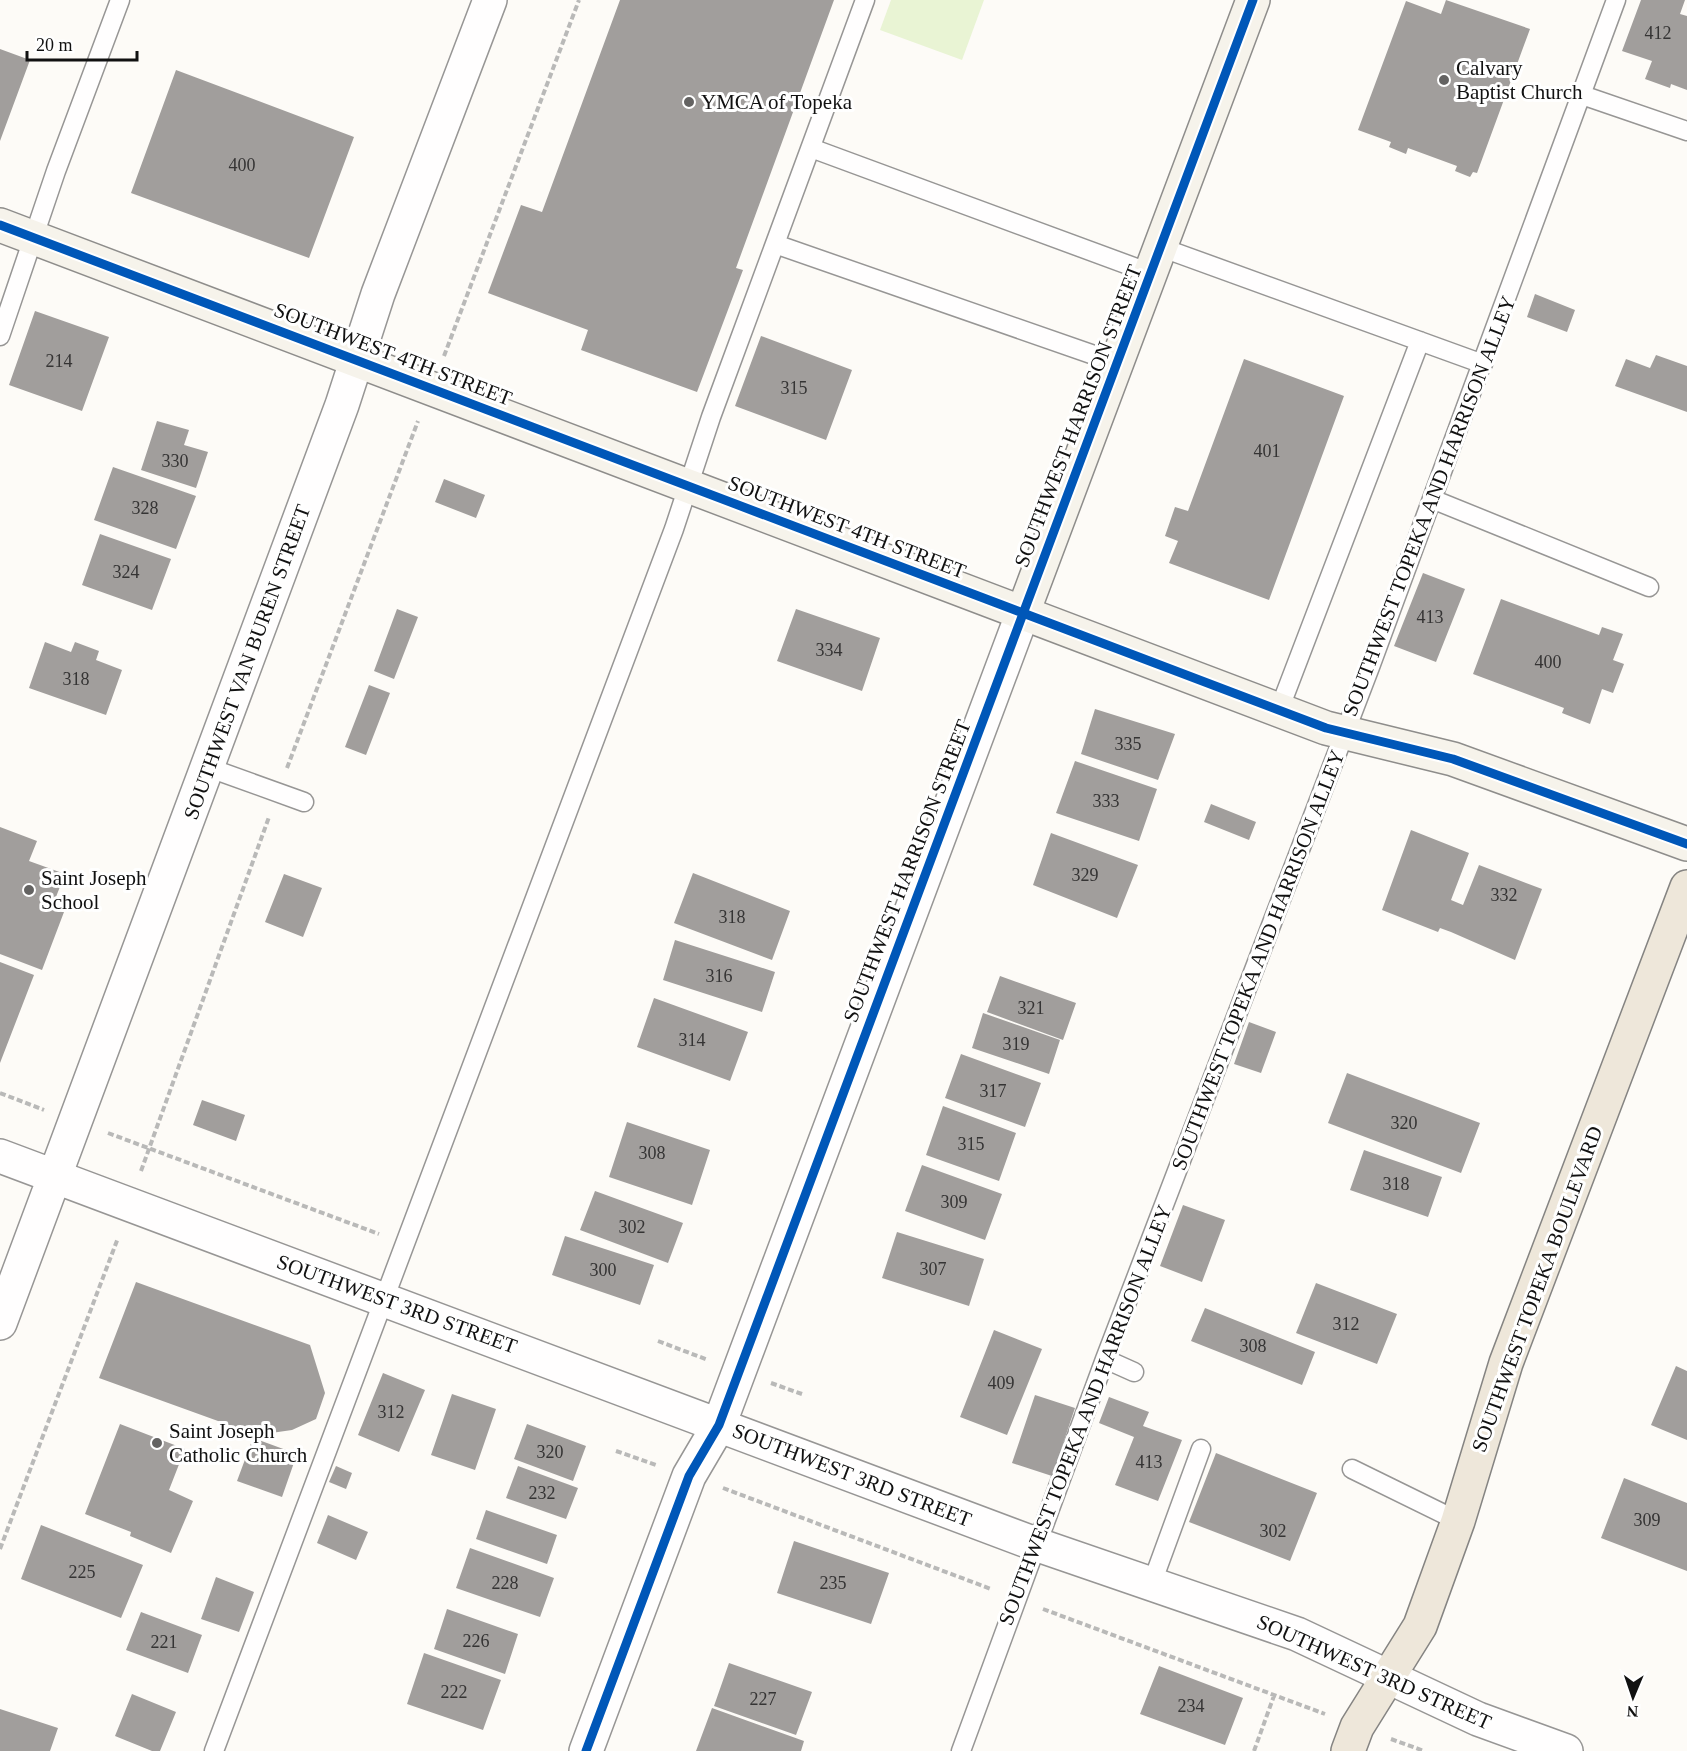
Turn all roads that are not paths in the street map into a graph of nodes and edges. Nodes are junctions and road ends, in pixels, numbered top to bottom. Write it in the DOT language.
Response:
graph roads {
  1 [pos="120,0"];
  2 [pos="490,0"];
  3 [pos="866,0"];
  4 [pos="1253,0"];
  5 [pos="1616,0"];
  6 [pos="1582,95"];
  7 [pos="1687,131"];
  8 [pos="811,148"];
  9 [pos="0,225"];
  10 [pos="34,237"];
  11 [pos="775,243"];
  12 [pos="1155,260"];
  13 [pos="0,336"];
  14 [pos="1420,341"];
  15 [pos="357,362"];
  16 [pos="1117,363"];
  17 [pos="1483,364"];
  18 [pos="687,486"];
  19 [pos="1432,499"];
  20 [pos="1649,587"];
  21 [pos="1022,615"];
  22 [pos="1279,710"];
  23 [pos="1344,733"];
  24 [pos="207,767"];
  25 [pos="303,802"];
  26 [pos="1687,844"];
  27 [pos="1687,887"];
  28 [pos="0,1155"];
  29 [pos="55,1177"];
  30 [pos="384,1299"];
  31 [pos="0,1323"];
  32 [pos="1105,1359"];
  33 [pos="1134,1372"];
  34 [pos="719,1425"];
  35 [pos="1201,1449"];
  36 [pos="1352,1469"];
  37 [pos="1458,1521"];
  38 [pos="1038,1545"];
  39 [pos="1152,1583"];
  40 [pos="1388,1676"];
  41 [pos="214,1751"];
  42 [pos="586,1751"];
  43 [pos="960,1751"];
  44 [pos="1348,1751"];
  45 [pos="1566,1751"];
  1 -- 10 [label="lane"];
  2 -- 15 [label="street, SOUTHWEST VAN BUREN STREET"];
  3 -- 8 [label="lane"];
  4 -- 12 [label="street, SOUTHWEST HARRISON STREET"];
  5 -- 6 [label="lane, SOUTHWEST TOPEKA AND HARRISON ALLEY"];
  6 -- 7 [label="lane"];
  6 -- 17 [label="lane, SOUTHWEST TOPEKA AND HARRISON ALLEY"];
  8 -- 11 [label="lane"];
  8 -- 12 [label="lane"];
  9 -- 10 [label="street, SOUTHWEST 4TH STREET"];
  10 -- 13 [label="lane"];
  10 -- 15 [label="street, SOUTHWEST 4TH STREET"];
  11 -- 16 [label="lane"];
  11 -- 18 [label="lane"];
  12 -- 14 [label="lane"];
  12 -- 16 [label="street, SOUTHWEST HARRISON STREET"];
  14 -- 17 [label="lane"];
  14 -- 22 [label="lane"];
  15 -- 18 [label="street, SOUTHWEST 4TH STREET"];
  15 -- 24 [label="street, SOUTHWEST VAN BUREN STREET"];
  16 -- 21 [label="street, SOUTHWEST HARRISON STREET"];
  17 -- 19 [label="lane, SOUTHWEST TOPEKA AND HARRISON ALLEY"];
  18 -- 21 [label="street, SOUTHWEST 4TH STREET"];
  18 -- 30 [label="lane"];
  19 -- 20 [label="lane"];
  19 -- 23 [label="lane, SOUTHWEST TOPEKA AND HARRISON ALLEY"];
  21 -- 22 [label="street, SOUTHWEST 4TH STREET"];
  21 -- 34 [label="street, SOUTHWEST HARRISON STREET"];
  22 -- 23 [label="street, SOUTHWEST 4TH STREET"];
  23 -- 26 [label="street, SOUTHWEST 4TH STREET"];
  23 -- 32 [label="lane, SOUTHWEST TOPEKA AND HARRISON ALLEY"];
  24 -- 25 [label="lane"];
  24 -- 29 [label="street, SOUTHWEST VAN BUREN STREET"];
  27 -- 37 [label="main road, SOUTHWEST TOPEKA BOULEVARD"];
  28 -- 29 [label="street, SOUTHWEST 3RD STREET"];
  29 -- 30 [label="street, SOUTHWEST 3RD STREET"];
  29 -- 31 [label="street, SOUTHWEST VAN BUREN STREET"];
  30 -- 34 [label="street, SOUTHWEST 3RD STREET"];
  30 -- 41 [label="lane"];
  32 -- 33 [label="lane"];
  32 -- 38 [label="lane, SOUTHWEST TOPEKA AND HARRISON ALLEY"];
  34 -- 38 [label="street, SOUTHWEST 3RD STREET"];
  34 -- 42 [label="street, SOUTHWEST HARRISON STREET"];
  35 -- 39 [label="lane"];
  36 -- 37 [label="lane"];
  37 -- 40 [label="main road, SOUTHWEST TOPEKA BOULEVARD"];
  38 -- 39 [label="street, SOUTHWEST 3RD STREET"];
  38 -- 43 [label="lane, SOUTHWEST TOPEKA AND HARRISON ALLEY"];
  39 -- 40 [label="street, SOUTHWEST 3RD STREET"];
  40 -- 44 [label="main road, SOUTHWEST TOPEKA BOULEVARD"];
  40 -- 45 [label="street, SOUTHWEST 3RD STREET"];
}
